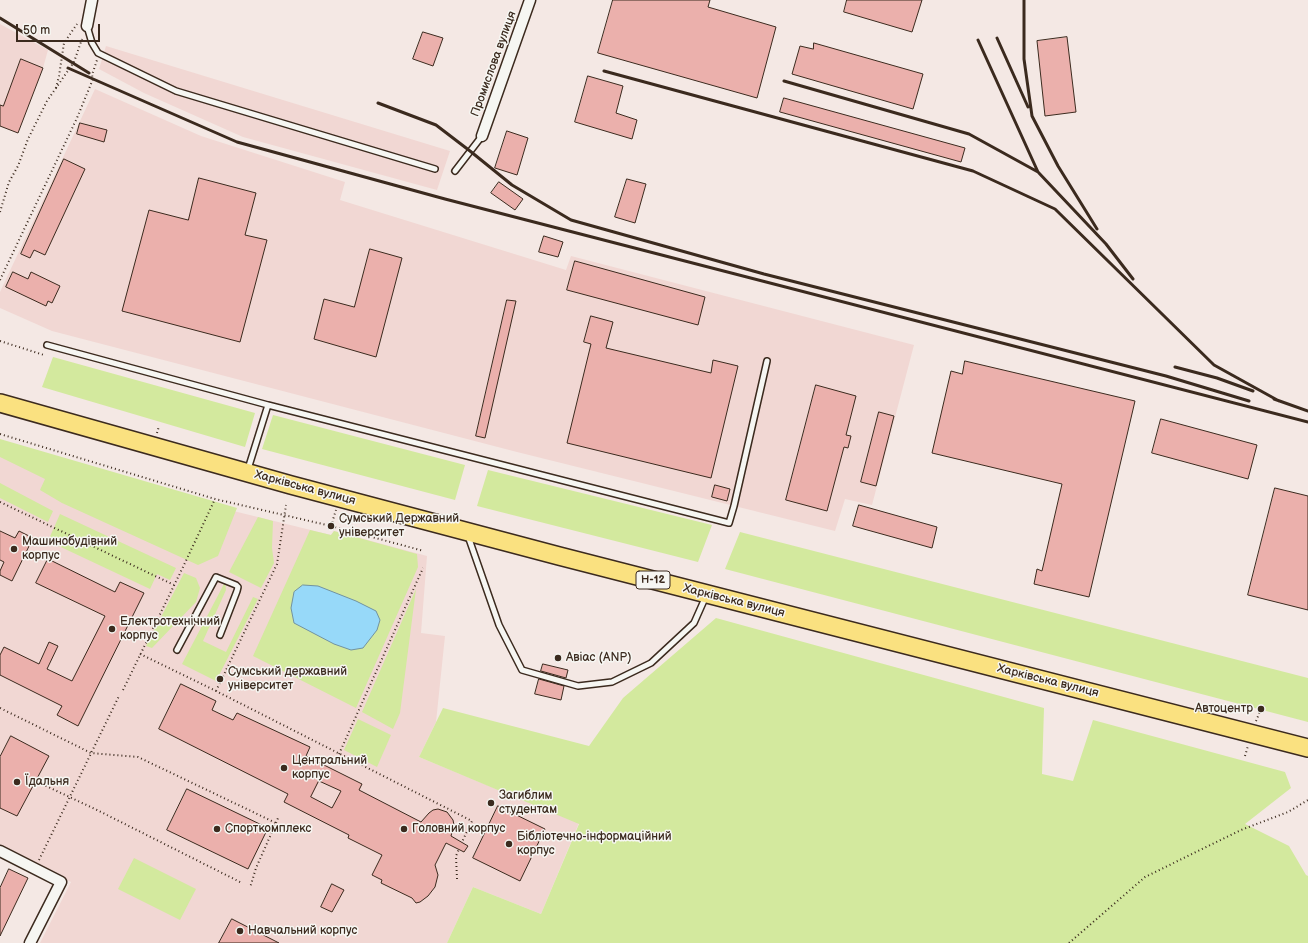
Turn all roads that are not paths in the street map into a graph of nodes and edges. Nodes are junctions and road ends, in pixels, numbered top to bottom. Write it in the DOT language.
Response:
graph roads {
  1 [pos="530,0"];
  2 [pos="92,3"];
  3 [pos="88,26"];
  4 [pos="482,136"];
  5 [pos="435,169"];
  6 [pos="455,171"];
  7 [pos="47,345"];
  8 [pos="767,361"];
  9 [pos="0,403"];
  10 [pos="268,405"];
  11 [pos="247,472"];
  12 [pos="466,531"];
  13 [pos="707,594"];
  14 [pos="220,635"];
  15 [pos="177,650"];
  16 [pos="1308,748"];
  17 [pos="0,851"];
  18 [pos="30,943"];
  1 -- 4 [label="street, Промислова вулиця"];
  2 -- 3 [label="street"];
  3 -- 5 [label="lane"];
  4 -- 6 [label="lane"];
  7 -- 10 [label="lane"];
  8 -- 10 [label="lane"];
  9 -- 11 [label="main road, Харківська вулиця / Н-12"];
  10 -- 11 [label="lane"];
  11 -- 12 [label="main road, Харківська вулиця / Н-12"];
  12 -- 13 [label="main road, Харківська вулиця / Н-12"];
  12 -- 13 [label="lane"];
  13 -- 16 [label="main road, Харківська вулиця / Н-12"];
  14 -- 15 [label="lane"];
  17 -- 18 [label="street"];
}
